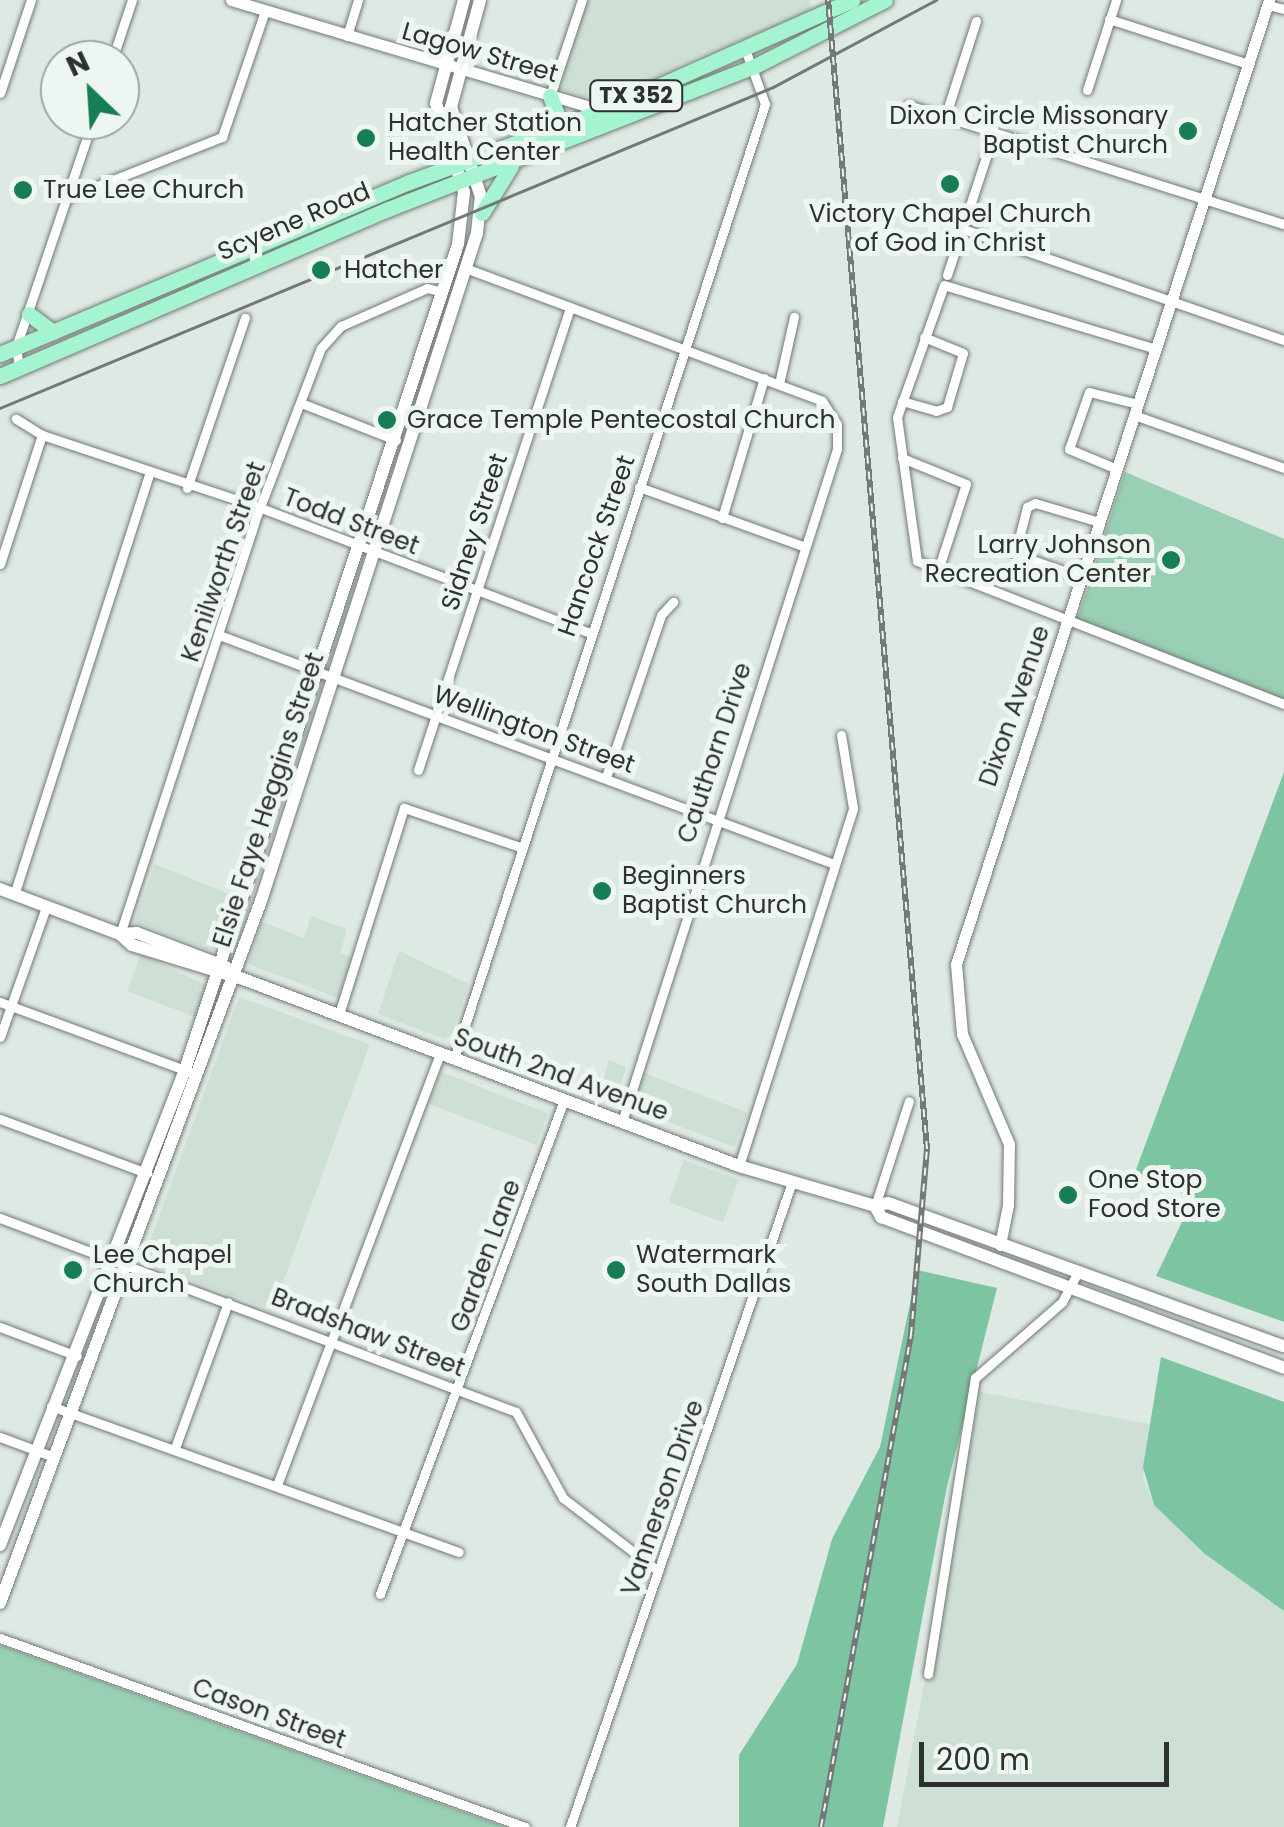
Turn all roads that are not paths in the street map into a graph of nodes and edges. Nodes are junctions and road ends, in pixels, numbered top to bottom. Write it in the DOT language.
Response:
graph roads {
  1 [pos="30,0"];
  2 [pos="132,0"];
  3 [pos="358,0"];
  4 [pos="464,0"];
  5 [pos="480,0"];
  6 [pos="582,0"];
  7 [pos="852,0"];
  8 [pos="885,0"];
  9 [pos="1116,0"];
  10 [pos="240,1"];
  11 [pos="1269,2"];
  12 [pos="1284,9"];
  13 [pos="265,11"];
  14 [pos="1110,19"];
  15 [pos="976,21"];
  16 [pos="346,36"];
  17 [pos="119,40"];
  18 [pos="745,49"];
  19 [pos="1248,64"];
  20 [pos="442,66"];
  21 [pos="753,67"];
  22 [pos="458,71"];
  23 [pos="1087,90"];
  24 [pos="0,94"];
  25 [pos="550,96"];
  26 [pos="908,105"];
  27 [pos="602,110"];
  28 [pos="944,117"];
  29 [pos="552,130"];
  30 [pos="994,133"];
  31 [pos="86,140"];
  32 [pos="517,161"];
  33 [pos="464,170"];
  34 [pos="1205,196"];
  35 [pos="67,198"];
  36 [pos="482,212"];
  37 [pos="1284,224"];
  38 [pos="963,229"];
  39 [pos="259,244"];
  40 [pos="465,268"];
  41 [pos="240,273"];
  42 [pos="946,280"];
  43 [pos="448,294"];
  44 [pos="1173,296"];
  45 [pos="570,307"];
  46 [pos="29,314"];
  47 [pos="794,317"];
  48 [pos="245,318"];
  49 [pos="53,332"];
  50 [pos="924,337"];
  51 [pos="1284,340"];
  52 [pos="685,345"];
  53 [pos="1156,348"];
  54 [pos="8,351"];
  55 [pos="19,368"];
  56 [pos="0,376"];
  57 [pos="764,378"];
  58 [pos="779,384"];
  59 [pos="902,401"];
  60 [pos="301,403"];
  61 [pos="1136,410"];
  62 [pos="16,419"];
  63 [pos="42,435"];
  64 [pos="393,438"];
  65 [pos="407,444"];
  66 [pos="902,458"];
  67 [pos="1284,468"];
  68 [pos="1116,469"];
  69 [pos="148,474"];
  70 [pos="639,487"];
  71 [pos="187,488"];
  72 [pos="261,508"];
  73 [pos="722,518"];
  74 [pos="1099,522"];
  75 [pos="358,546"];
  76 [pos="803,546"];
  77 [pos="374,552"];
  78 [pos="0,564"];
  79 [pos="937,573"];
  80 [pos="1081,578"];
  81 [pos="476,591"];
  82 [pos="673,602"];
  83 [pos="1067,623"];
  84 [pos="588,632"];
  85 [pos="219,635"];
  86 [pos="318,672"];
  87 [pos="333,678"];
  88 [pos="1284,704"];
  89 [pos="437,715"];
  90 [pos="841,735"];
  91 [pos="548,758"];
  92 [pos="418,770"];
  93 [pos="606,778"];
  94 [pos="714,820"];
  95 [pos="520,847"];
  96 [pos="834,864"];
  97 [pos="7,892"];
  98 [pos="244,897"];
  99 [pos="261,901"];
  100 [pos="46,907"];
  101 [pos="120,934"];
  102 [pos="220,969"];
  103 [pos="235,976"];
  104 [pos="0,1002"];
  105 [pos="11,1006"];
  106 [pos="339,1014"];
  107 [pos="0,1037"];
  108 [pos="447,1057"];
  109 [pos="192,1073"];
  110 [pos="564,1100"];
  111 [pos="909,1102"];
  112 [pos="0,1118"];
  113 [pos="622,1122"];
  114 [pos="740,1166"];
  115 [pos="154,1176"];
  116 [pos="792,1182"];
  117 [pos="875,1206"];
  118 [pos="0,1218"];
  119 [pos="998,1252"];
  120 [pos="119,1265"];
  121 [pos="1078,1272"];
  122 [pos="1072,1289"];
  123 [pos="228,1302"];
  124 [pos="0,1327"];
  125 [pos="334,1340"];
  126 [pos="1284,1346"];
  127 [pos="71,1354"];
  128 [pos="89,1360"];
  129 [pos="1284,1368"];
  130 [pos="458,1389"];
  131 [pos="51,1406"];
  132 [pos="68,1413"];
  133 [pos="0,1437"];
  134 [pos="175,1448"];
  135 [pos="35,1450"];
  136 [pos="50,1456"];
  137 [pos="277,1485"];
  138 [pos="402,1532"];
  139 [pos="0,1543"];
  140 [pos="19,1550"];
  141 [pos="459,1552"];
  142 [pos="658,1571"];
  143 [pos="380,1594"];
  144 [pos="0,1603"];
  145 [pos="0,1638"];
  146 [pos="928,1674"];
  147 [pos="570,1826"];
  148 [pos="524,1827"];
  1 -- 24 [label="street"];
  2 -- 17 [label="street"];
  3 -- 16 [label="street"];
  4 -- 20 [label="main road, Elsie Faye Heggins Street"];
  5 -- 22 [label="main road, Elsie Faye Heggins Street"];
  6 -- 25 [label="street"];
  7 -- 18 [label="main road, Scyene Road / TX 352"];
  8 -- 21 [label="main road, Scyene Road / TX 352"];
  9 -- 14 [label="street"];
  10 -- 13 [label="street, Lagow Street"];
  11 -- 12 [label="street"];
  11 -- 19 [label="street, Dixon Avenue"];
  13 -- 16 [label="street, Lagow Street"];
  13 -- 35 [label="street"];
  14 -- 19 [label="street"];
  14 -- 23 [label="street"];
  15 -- 28 [label="street"];
  16 -- 20 [label="street, Lagow Street"];
  18 -- 21 [label="street, Hancock Street"];
  18 -- 27 [label="main road, Scyene Road / TX 352"];
  19 -- 34 [label="street, Dixon Avenue"];
  20 -- 22 [label="street, Lagow Street"];
  20 -- 33 [label="main road, Elsie Faye Heggins Street"];
  21 -- 32 [label="main road, Scyene Road / TX 352"];
  21 -- 52 [label="street, Hancock Street"];
  22 -- 25 [label="street, Lagow Street"];
  22 -- 33 [label="main road, Elsie Faye Heggins Street"];
  25 -- 27 [label="street, Lagow Street"];
  25 -- 29 [label="main road"];
  26 -- 28 [label="street"];
  27 -- 29 [label="main road, Scyene Road / TX 352"];
  28 -- 30 [label="street"];
  29 -- 33 [label="main road, Scyene Road / TX 352"];
  30 -- 34 [label="street"];
  30 -- 38 [label="street"];
  31 -- 35 [label="street"];
  32 -- 33 [label="main road, Scyene Road / TX 352"];
  32 -- 36 [label="main road"];
  33 -- 36 [label="main road, Elsie Faye Heggins Street"];
  33 -- 39 [label="main road, Scyene Road / TX 352"];
  33 -- 41 [label="main road, Scyene Road / TX 352"];
  33 -- 43 [label="main road, Elsie Faye Heggins Street"];
  34 -- 37 [label="street"];
  34 -- 44 [label="street, Dixon Avenue"];
  35 -- 46 [label="street"];
  36 -- 40 [label="main road, Elsie Faye Heggins Street"];
  38 -- 42 [label="street"];
  38 -- 44 [label="street"];
  39 -- 41 [label="main road"];
  39 -- 49 [label="main road, Scyene Road / TX 352"];
  40 -- 43 [label="main road, Elsie Faye Heggins Street"];
  40 -- 45 [label="street"];
  41 -- 55 [label="main road, Scyene Road / TX 352"];
  42 -- 50 [label="street"];
  42 -- 53 [label="street"];
  43 -- 60 [label="street, Kenilworth Street"];
  43 -- 64 [label="main road, Elsie Faye Heggins Street"];
  43 -- 65 [label="main road, Elsie Faye Heggins Street"];
  44 -- 51 [label="street"];
  44 -- 53 [label="street, Dixon Avenue"];
  45 -- 52 [label="street"];
  45 -- 81 [label="street, Sidney Street"];
  46 -- 49 [label="main road"];
  46 -- 54 [label="street"];
  47 -- 58 [label="street"];
  48 -- 71 [label="street"];
  49 -- 54 [label="main road, Scyene Road / TX 352"];
  50 -- 59 [label="street"];
  50 -- 59 [label="street"];
  52 -- 57 [label="street"];
  52 -- 70 [label="street, Hancock Street"];
  53 -- 61 [label="street, Dixon Avenue"];
  54 -- 55 [label="street"];
  55 -- 56 [label="main road, Scyene Road / TX 352"];
  57 -- 58 [label="street"];
  57 -- 73 [label="street"];
  58 -- 76 [label="street, Cauthorn Drive"];
  59 -- 66 [label="street"];
  60 -- 64 [label="street"];
  60 -- 72 [label="street, Kenilworth Street"];
  61 -- 67 [label="street"];
  61 -- 68 [label="street, Dixon Avenue"];
  61 -- 68 [label="street"];
  62 -- 63 [label="street, Todd Street"];
  63 -- 69 [label="street, Todd Street"];
  63 -- 78 [label="street"];
  64 -- 65 [label="street"];
  64 -- 75 [label="main road, Elsie Faye Heggins Street"];
  65 -- 77 [label="main road, Elsie Faye Heggins Street"];
  66 -- 79 [label="street"];
  66 -- 79 [label="street"];
  68 -- 74 [label="street, Dixon Avenue"];
  69 -- 71 [label="street, Todd Street"];
  69 -- 97 [label="street"];
  70 -- 73 [label="street"];
  70 -- 84 [label="street, Hancock Street"];
  71 -- 72 [label="street, Todd Street"];
  72 -- 75 [label="street, Todd Street"];
  72 -- 85 [label="street, Kenilworth Street"];
  73 -- 76 [label="street"];
  74 -- 80 [label="street, Dixon Avenue"];
  74 -- 80 [label="street"];
  75 -- 77 [label="street, Todd Street"];
  75 -- 86 [label="main road, Elsie Faye Heggins Street"];
  76 -- 94 [label="street, Cauthorn Drive"];
  77 -- 81 [label="street, Todd Street"];
  77 -- 87 [label="main road, Elsie Faye Heggins Street"];
  79 -- 83 [label="street"];
  80 -- 83 [label="street, Dixon Avenue"];
  81 -- 84 [label="street, Todd Street"];
  81 -- 89 [label="street, Sidney Street"];
  82 -- 93 [label="street"];
  83 -- 88 [label="street"];
  83 -- 119 [label="street, Dixon Avenue"];
  84 -- 91 [label="street, Hancock Street"];
  85 -- 86 [label="street, Wellington Street"];
  85 -- 101 [label="street, Kenilworth Street"];
  86 -- 87 [label="street, Wellington Street"];
  86 -- 98 [label="main road, Elsie Faye Heggins Street"];
  87 -- 89 [label="street, Wellington Street"];
  87 -- 99 [label="main road, Elsie Faye Heggins Street"];
  89 -- 91 [label="street, Wellington Street"];
  89 -- 92 [label="street, Sidney Street"];
  90 -- 96 [label="street"];
  91 -- 93 [label="street, Wellington Street"];
  91 -- 95 [label="street, Hancock Street"];
  93 -- 94 [label="street, Wellington Street"];
  94 -- 96 [label="street, Wellington Street"];
  94 -- 113 [label="street, Cauthorn Drive"];
  95 -- 106 [label="street"];
  95 -- 108 [label="street, Hancock Street"];
  96 -- 114 [label="street"];
  97 -- 100 [label="main road, South 2nd Avenue"];
  98 -- 99 [label="main road"];
  98 -- 102 [label="main road, Elsie Faye Heggins Street"];
  99 -- 103 [label="main road, Elsie Faye Heggins Street"];
  100 -- 101 [label="main road, South 2nd Avenue"];
  100 -- 105 [label="street"];
  101 -- 102 [label="main road, South 2nd Avenue"];
  102 -- 103 [label="main road, South 2nd Avenue"];
  102 -- 109 [label="main road, Elsie Faye Heggins Street"];
  103 -- 106 [label="main road, South 2nd Avenue"];
  103 -- 109 [label="main road, Elsie Faye Heggins Street"];
  104 -- 105 [label="street"];
  105 -- 107 [label="street"];
  105 -- 109 [label="street"];
  106 -- 108 [label="main road, South 2nd Avenue"];
  108 -- 110 [label="main road, South 2nd Avenue"];
  108 -- 125 [label="street, Hancock Street"];
  109 -- 115 [label="main road, Elsie Faye Heggins Street"];
  110 -- 113 [label="main road, South 2nd Avenue"];
  110 -- 130 [label="street, Garden Lane"];
  111 -- 117 [label="street"];
  112 -- 115 [label="street"];
  113 -- 114 [label="main road, South 2nd Avenue"];
  114 -- 116 [label="main road, South 2nd Avenue"];
  115 -- 120 [label="main road, Elsie Faye Heggins Street"];
  116 -- 117 [label="main road, South 2nd Avenue"];
  116 -- 142 [label="street, Vannerson Drive"];
  117 -- 119 [label="main road, South 2nd Avenue"];
  118 -- 120 [label="street, Bradshaw Street"];
  119 -- 121 [label="main road, South 2nd Avenue"];
  119 -- 122 [label="main road, South 2nd Avenue"];
  120 -- 123 [label="street, Bradshaw Street"];
  120 -- 127 [label="main road, Elsie Faye Heggins Street"];
  120 -- 128 [label="main road, Elsie Faye Heggins Street"];
  121 -- 122 [label="street"];
  121 -- 126 [label="main road, South 2nd Avenue"];
  122 -- 129 [label="main road, South 2nd Avenue"];
  122 -- 146 [label="street"];
  123 -- 125 [label="street, Bradshaw Street"];
  123 -- 134 [label="street"];
  124 -- 127 [label="street"];
  125 -- 130 [label="street, Bradshaw Street"];
  125 -- 137 [label="street, Hancock Street"];
  127 -- 128 [label="street"];
  127 -- 131 [label="main road, Elsie Faye Heggins Street"];
  128 -- 132 [label="main road, Elsie Faye Heggins Street"];
  130 -- 138 [label="street, Garden Lane"];
  130 -- 142 [label="street, Bradshaw Street"];
  131 -- 132 [label="street"];
  131 -- 135 [label="main road, Elsie Faye Heggins Street"];
  132 -- 134 [label="street"];
  132 -- 136 [label="main road, Elsie Faye Heggins Street"];
  133 -- 135 [label="street"];
  134 -- 137 [label="street"];
  135 -- 136 [label="street"];
  135 -- 139 [label="main road, Elsie Faye Heggins Street"];
  136 -- 140 [label="main road, Elsie Faye Heggins Street"];
  137 -- 138 [label="street"];
  138 -- 141 [label="street"];
  138 -- 143 [label="street, Garden Lane"];
  139 -- 140 [label="street"];
  140 -- 144 [label="main road, Elsie Faye Heggins Street"];
  142 -- 147 [label="street, Vannerson Drive"];
  145 -- 148 [label="street, Cason Street"];
}
